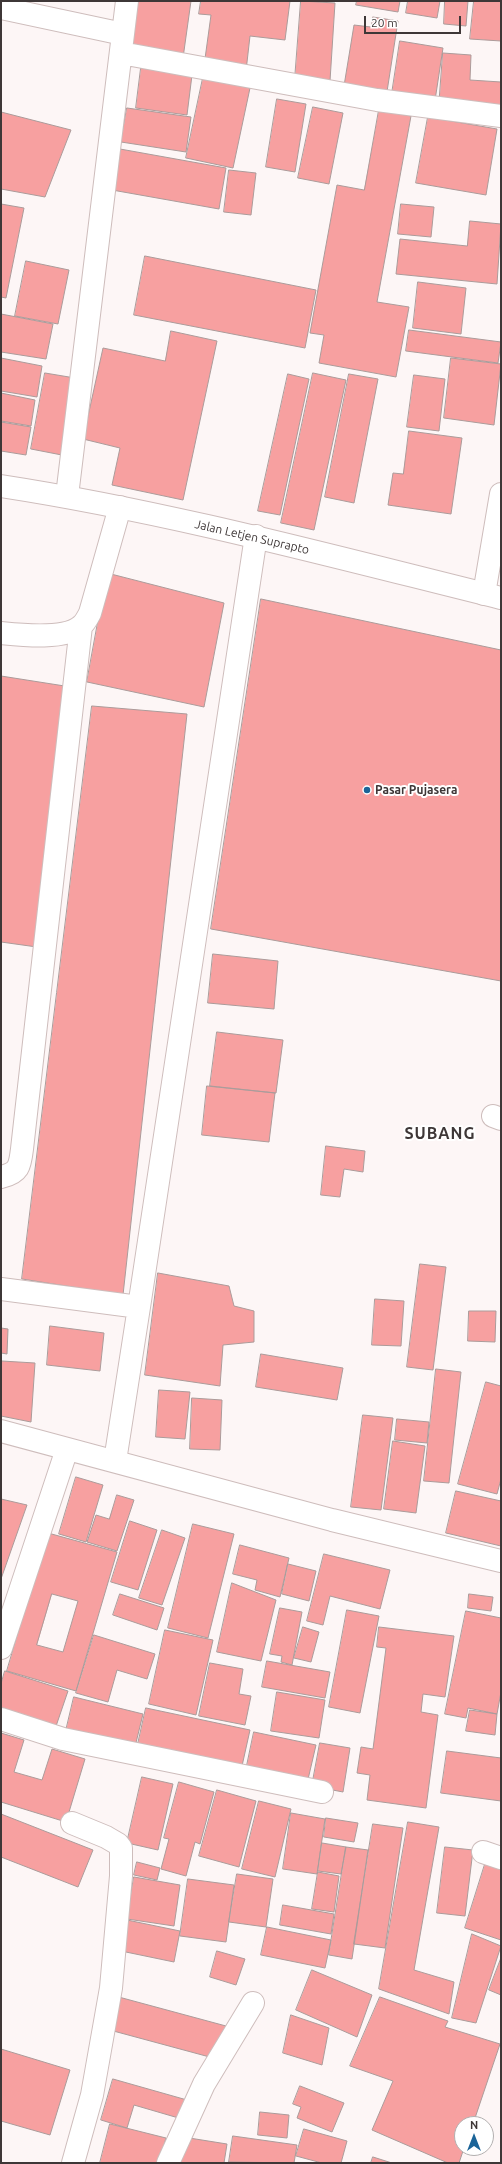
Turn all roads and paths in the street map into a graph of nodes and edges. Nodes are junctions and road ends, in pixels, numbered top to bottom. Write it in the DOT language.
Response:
graph roads {
  1 [pos="127,1"];
  2 [pos="1,8"];
  3 [pos="122,44"];
  4 [pos="501,116"];
  5 [pos="1,486"];
  6 [pos="501,494"];
  7 [pos="67,496"];
  8 [pos="120,507"];
  9 [pos="256,536"];
  10 [pos="492,596"];
  11 [pos="81,626"];
  12 [pos="1,633"];
  13 [pos="1,1177"];
  14 [pos="1,1289"];
  15 [pos="139,1307"];
  16 [pos="1,1431"];
  17 [pos="67,1449"];
  18 [pos="115,1461"];
  19 [pos="501,1561"];
  20 [pos="1,1648"];
  21 [pos="1,1719"];
  22 [pos="322,1792"];
  23 [pos="72,1823"];
  24 [pos="253,2003"];
  25 [pos="73,2163"];
  26 [pos="168,2163"];
  1 -- 3 [label="street"];
  2 -- 3 [label="street"];
  3 -- 4 [label="street"];
  3 -- 7 [label="street"];
  5 -- 7 [label="street, Jalan Letjen Suprapto"];
  6 -- 10 [label="street"];
  7 -- 8 [label="street, Jalan Letjen Suprapto"];
  8 -- 9 [label="street, Jalan Letjen Suprapto"];
  8 -- 11 [label="street"];
  9 -- 10 [label="street, Jalan Letjen Suprapto"];
  9 -- 15 [label="street"];
  11 -- 12 [label="street"];
  11 -- 13 [label="street"];
  14 -- 15 [label="street"];
  15 -- 18 [label="street"];
  16 -- 17 [label="street"];
  17 -- 18 [label="street"];
  17 -- 20 [label="street"];
  18 -- 19 [label="street"];
  21 -- 22 [label="street"];
  23 -- 25 [label="street"];
  24 -- 26 [label="street"];
}
